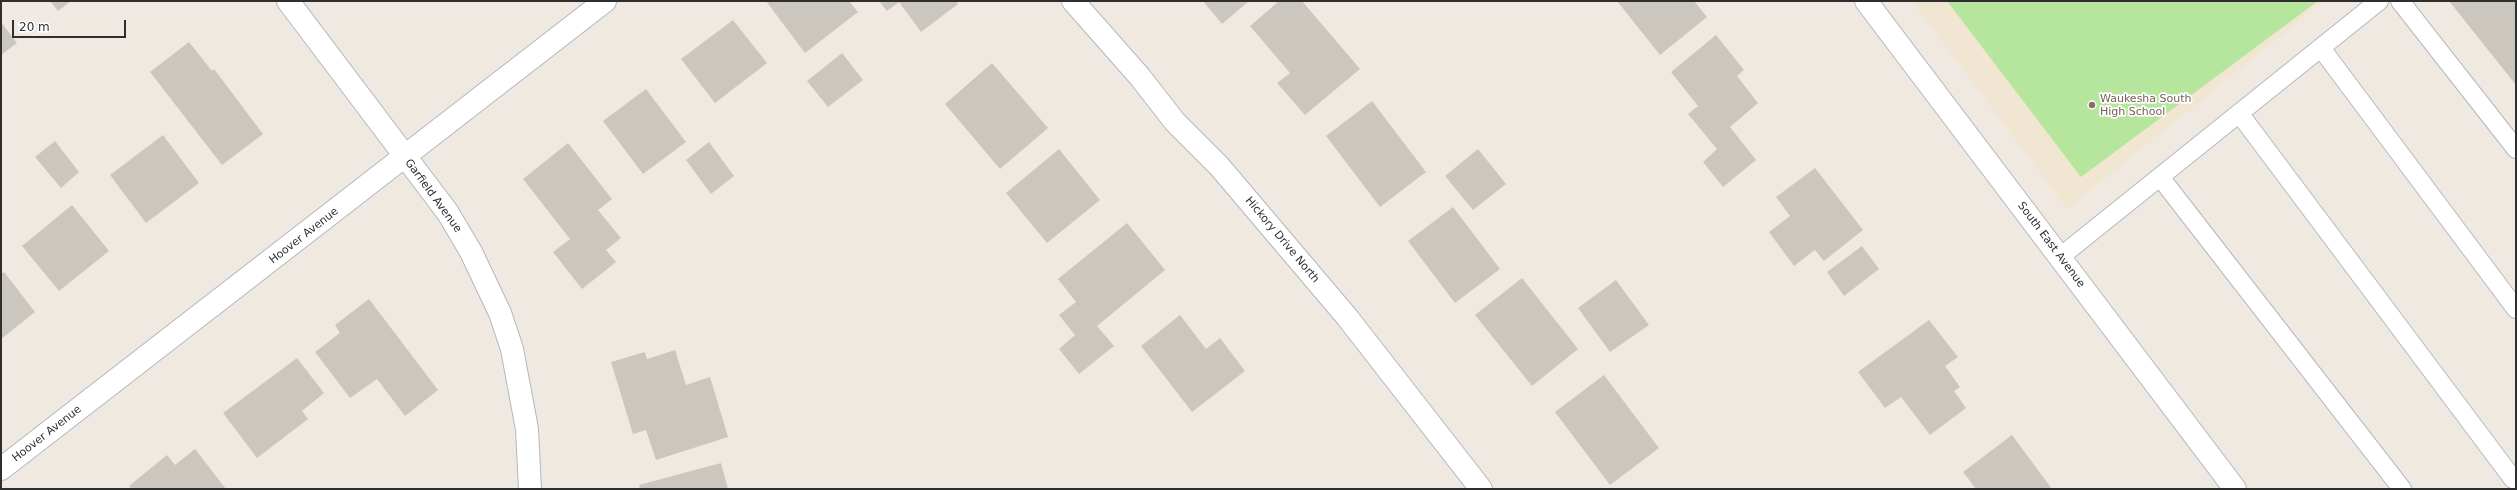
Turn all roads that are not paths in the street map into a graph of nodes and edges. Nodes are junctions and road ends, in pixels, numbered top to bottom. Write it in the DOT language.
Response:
graph roads {
  1 [pos="288,1"];
  2 [pos="606,1"];
  3 [pos="1073,1"];
  4 [pos="1866,1"];
  5 [pos="2379,1"];
  6 [pos="2400,1"];
  7 [pos="2321,48"];
  8 [pos="2239,113"];
  9 [pos="2516,149"];
  10 [pos="405,157"];
  11 [pos="2160,177"];
  12 [pos="2060,257"];
  13 [pos="2516,309"];
  14 [pos="1,469"];
  15 [pos="2510,481"];
  16 [pos="530,489"];
  17 [pos="1481,489"];
  18 [pos="2236,489"];
  19 [pos="2402,489"];
  1 -- 10 [label="street, Garfield Avenue"];
  2 -- 10 [label="street, Hoover Avenue"];
  3 -- 17 [label="street, Hickory Drive North"];
  4 -- 12 [label="street, South East Avenue"];
  5 -- 7 [label="lane"];
  6 -- 9 [label="lane"];
  7 -- 8 [label="lane"];
  7 -- 13 [label="lane"];
  8 -- 11 [label="lane"];
  8 -- 15 [label="lane"];
  10 -- 14 [label="street, Hoover Avenue"];
  10 -- 16 [label="street, Garfield Avenue"];
  11 -- 12 [label="lane"];
  11 -- 19 [label="lane"];
  12 -- 18 [label="street, South East Avenue"];
}
